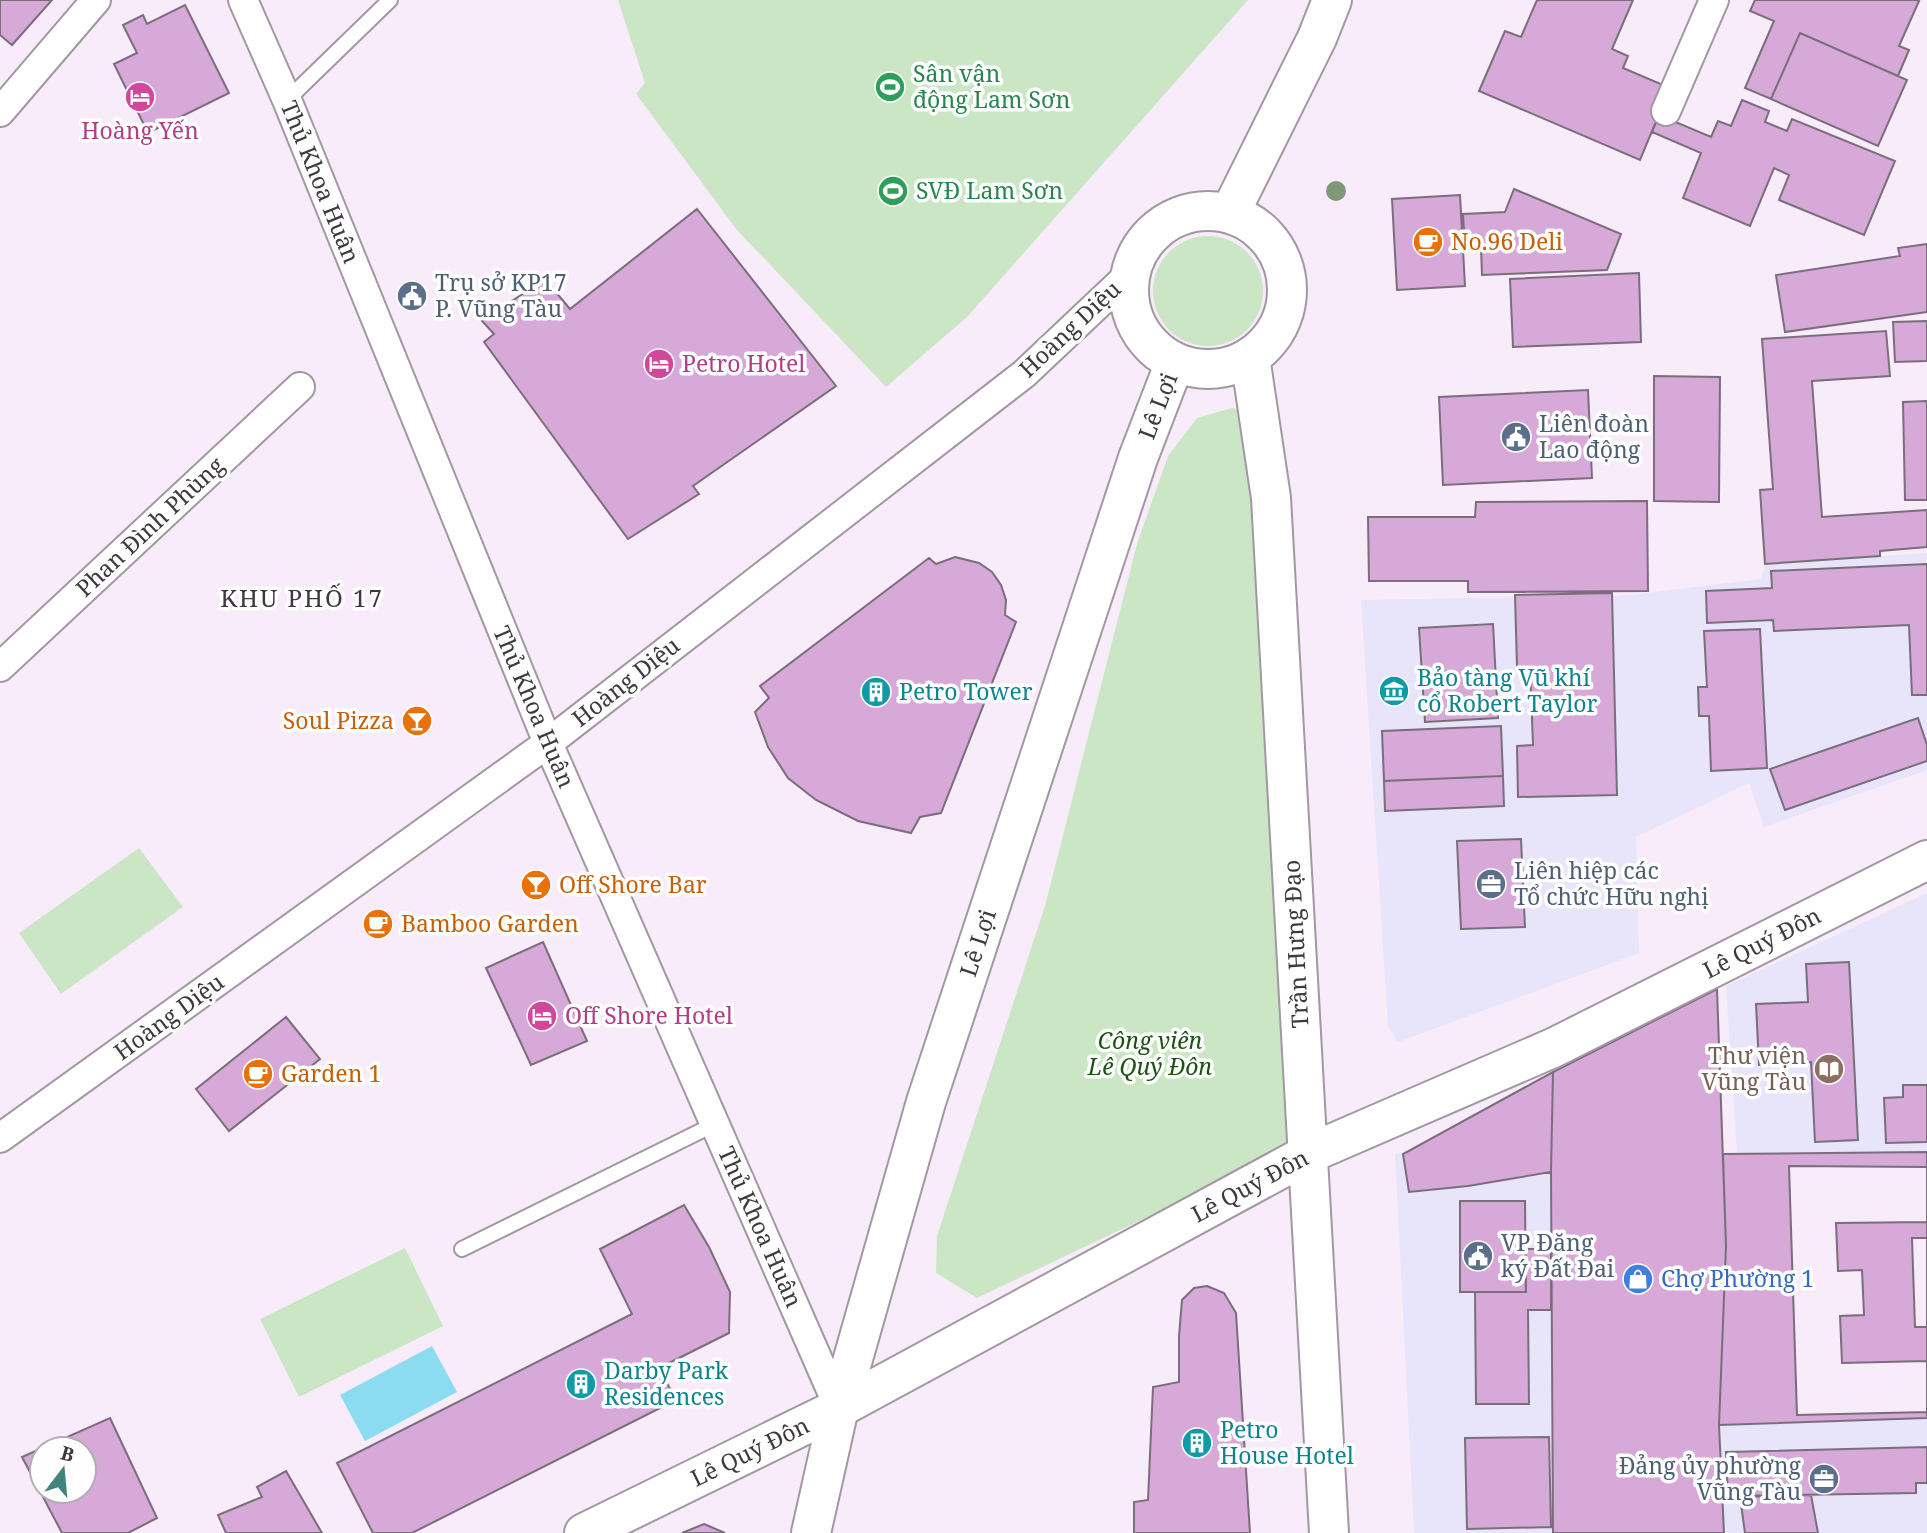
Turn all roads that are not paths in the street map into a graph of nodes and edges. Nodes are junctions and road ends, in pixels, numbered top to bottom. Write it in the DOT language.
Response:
graph roads {
  1 [pos="96,0"];
  2 [pos="243,0"];
  3 [pos="390,0"];
  4 [pos="1332,0"];
  5 [pos="1714,0"];
  6 [pos="287,100"];
  7 [pos="1666,111"];
  8 [pos="0,112"];
  9 [pos="1230,214"];
  10 [pos="1129,274"];
  11 [pos="1251,357"];
  12 [pos="1174,362"];
  13 [pos="300,387"];
  14 [pos="0,667"];
  15 [pos="548,743"];
  16 [pos="1927,860"];
  17 [pos="715,1124"];
  18 [pos="0,1138"];
  19 [pos="1308,1154"];
  20 [pos="462,1249"];
  21 [pos="839,1408"];
  22 [pos="584,1533"];
  23 [pos="811,1533"];
  24 [pos="1329,1533"];
  1 -- 8 [label="street"];
  2 -- 6 [label="street, Thủ Khoa Huân"];
  3 -- 6 [label="lane"];
  4 -- 9 [label="main road"];
  5 -- 7 [label="street"];
  6 -- 15 [label="street, Thủ Khoa Huân"];
  9 -- 10 [label="main road"];
  9 -- 11 [label="main road"];
  10 -- 12 [label="main road"];
  10 -- 15 [label="street, Hoàng Diệu"];
  11 -- 12 [label="main road"];
  11 -- 19 [label="main road, Trần Hưng Đạo"];
  12 -- 21 [label="main road, Lê Lợi"];
  13 -- 14 [label="street, Phan Đình Phùng"];
  15 -- 17 [label="street, Thủ Khoa Huân"];
  15 -- 18 [label="street, Hoàng Diệu"];
  16 -- 19 [label="main road, Lê Quý Đôn"];
  17 -- 20 [label="lane"];
  17 -- 21 [label="street, Thủ Khoa Huân"];
  19 -- 21 [label="main road, Lê Quý Đôn"];
  19 -- 24 [label="main road, Trần Hưng Đạo"];
  21 -- 22 [label="main road, Lê Quý Đôn"];
  21 -- 23 [label="main road, Lê Lợi"];
}
